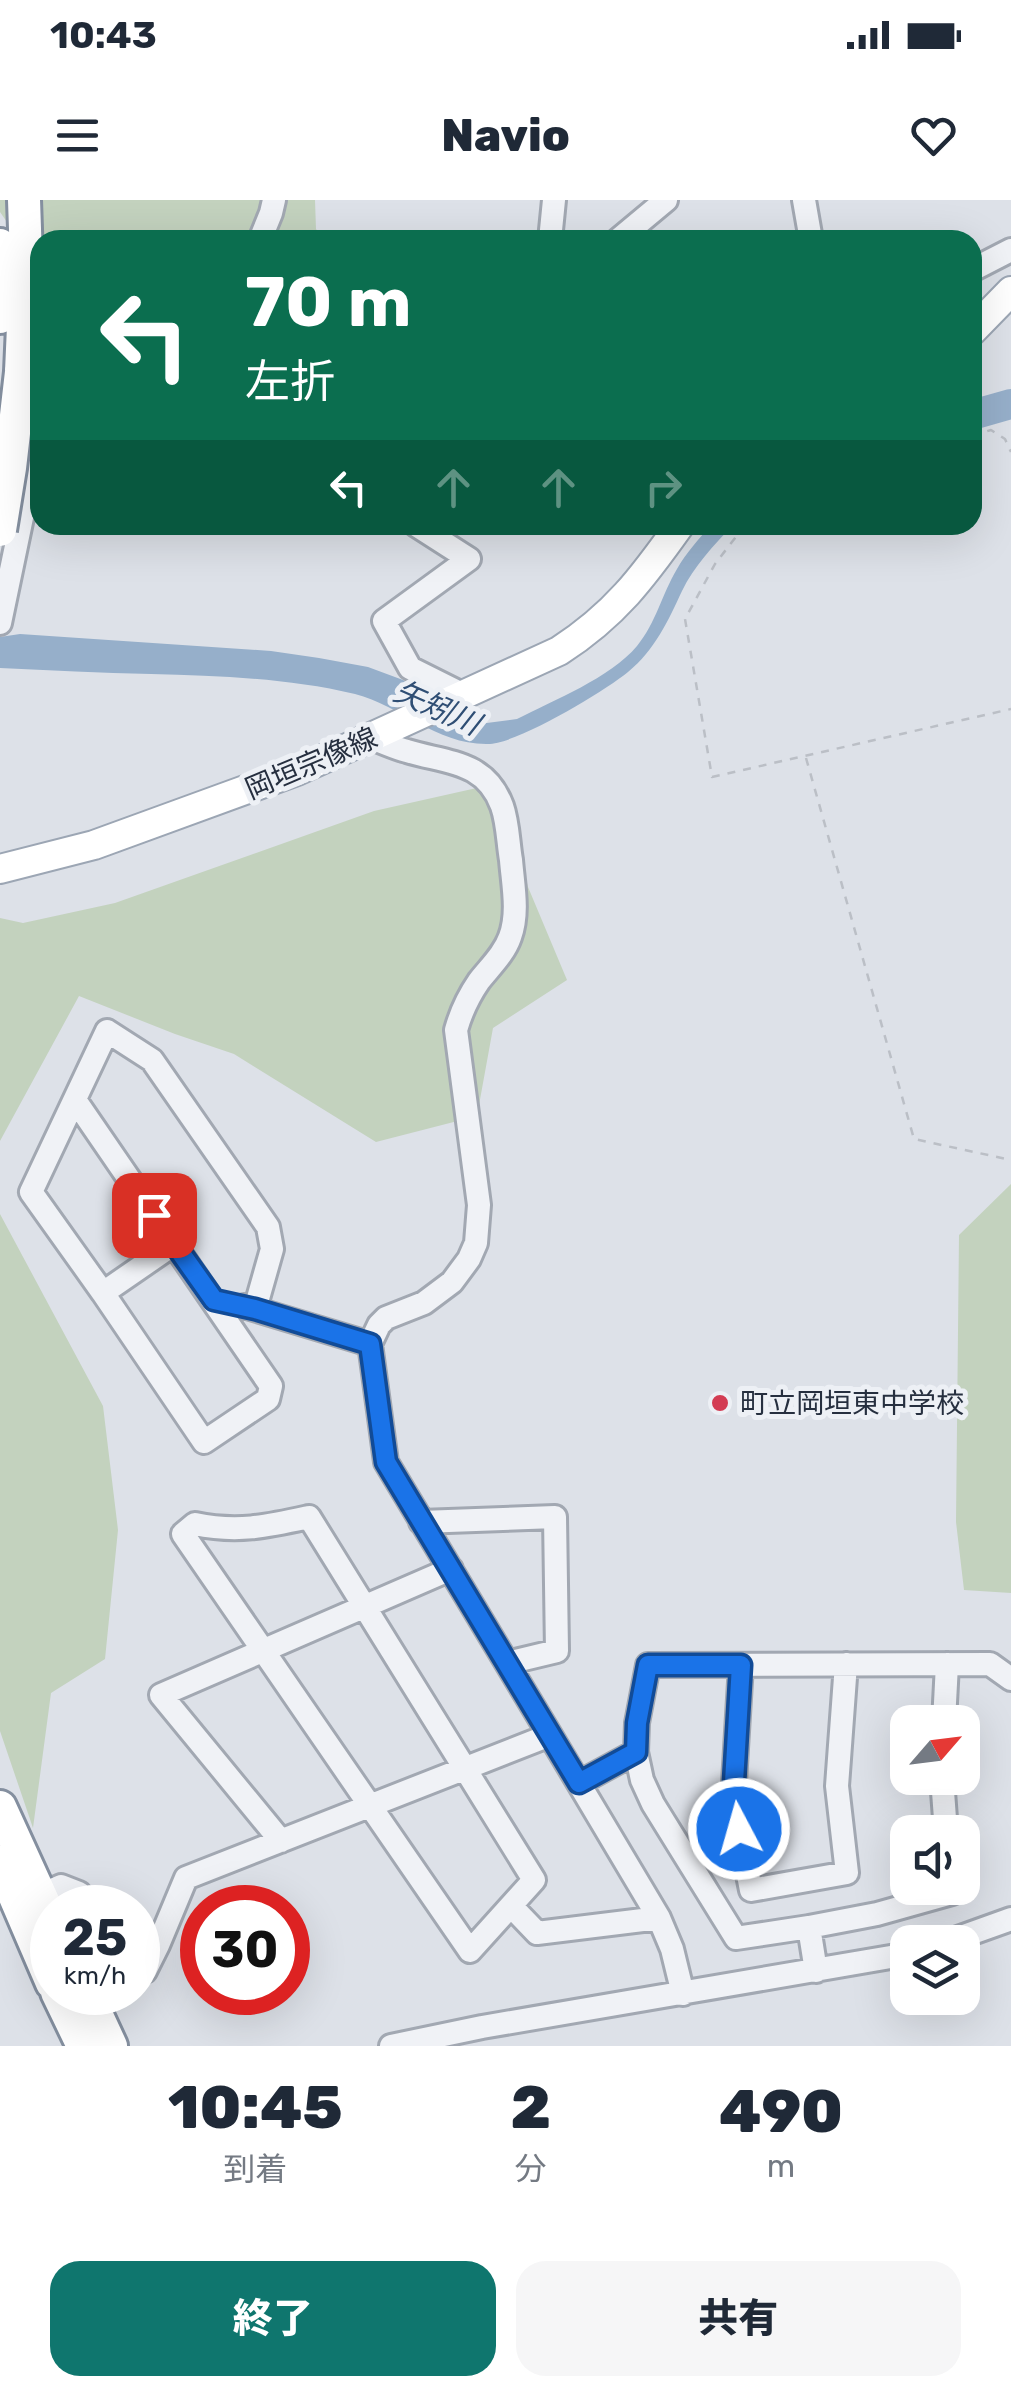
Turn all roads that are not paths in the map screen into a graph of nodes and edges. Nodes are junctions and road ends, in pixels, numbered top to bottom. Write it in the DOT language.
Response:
graph roads {
  1 [pos="24,200"];
  2 [pos="274,200"];
  3 [pos="554,200"];
  4 [pos="666,200"];
  5 [pos="804,200"];
  6 [pos="264,230"];
  7 [pos="551,230"];
  8 [pos="630,230"];
  9 [pos="809,230"];
  10 [pos="0,246"];
  11 [pos="1011,250"];
  12 [pos="982,265"];
  13 [pos="1011,291"];
  14 [pos="0,318"];
  15 [pos="982,321"];
  16 [pos="0,442"];
  17 [pos="30,451"];
  18 [pos="30,492"];
  19 [pos="0,530"];
  20 [pos="431,535"];
  21 [pos="673,535"];
  22 [pos="0,623"];
  23 [pos="459,697"];
  24 [pos="370,738"];
  25 [pos="0,869"];
  26 [pos="74,1100"];
  27 [pos="174,1244"];
  28 [pos="103,1293"];
  29 [pos="214,1300"];
  30 [pos="255,1309"];
  31 [pos="370,1344"];
  32 [pos="421,1522"];
  33 [pos="451,1569"];
  34 [pos="364,1606"];
  35 [pos="261,1650"];
  36 [pos="508,1663"];
  37 [pos="846,1664"];
  38 [pos="947,1664"];
  39 [pos="741,1665"];
  40 [pos="1011,1679"];
  41 [pos="945,1705"];
  42 [pos="550,1735"];
  43 [pos="636,1752"];
  44 [pos="466,1769"];
  45 [pos="579,1783"];
  46 [pos="368,1806"];
  47 [pos="0,1808"];
  48 [pos="281,1841"];
  49 [pos="0,1862"];
  50 [pos="908,1905"];
  51 [pos="511,1906"];
  52 [pos="22,1907"];
  53 [pos="659,1918"];
  54 [pos="1011,1920"];
  55 [pos="808,1927"];
  56 [pos="980,1931"];
  57 [pos="160,1940"];
  58 [pos="890,1957"];
  59 [pos="816,1971"];
  60 [pos="683,1994"];
  61 [pos="68,2015"];
  62 [pos="97,2015"];
  63 [pos="83,2046"];
  64 [pos="111,2046"];
  65 [pos="391,2046"];
  1 -- 19 [label="highway, bridge"];
  2 -- 6 [label="street"];
  3 -- 7 [label="street"];
  4 -- 8 [label="street"];
  5 -- 9 [label="street"];
  10 -- 14 [label="highway"];
  11 -- 12 [label="street"];
  13 -- 15 [label="main road"];
  16 -- 17 [label="street"];
  18 -- 22 [label="street"];
  20 -- 23 [label="street"];
  21 -- 23 [label="main road, 岡垣宗像線"];
  23 -- 24 [label="main road, 岡垣宗像線"];
  24 -- 25 [label="main road, 岡垣宗像線"];
  24 -- 31 [label="street"];
  26 -- 27 [label="street"];
  26 -- 28 [label="street"];
  26 -- 30 [label="street"];
  27 -- 28 [label="street"];
  27 -- 29 [label="street"];
  28 -- 29 [label="street"];
  29 -- 30 [label="street"];
  30 -- 31 [label="street"];
  31 -- 32 [label="street"];
  32 -- 33 [label="street"];
  32 -- 36 [label="street"];
  33 -- 34 [label="street"];
  33 -- 36 [label="street"];
  34 -- 35 [label="street"];
  34 -- 35 [label="street"];
  34 -- 44 [label="street"];
  35 -- 46 [label="street"];
  35 -- 48 [label="street"];
  36 -- 42 [label="street"];
  37 -- 38 [label="street"];
  37 -- 39 [label="street"];
  37 -- 39 [label="street"];
  38 -- 40 [label="street"];
  38 -- 41 [label="street"];
  39 -- 43 [label="street"];
  42 -- 44 [label="street"];
  42 -- 45 [label="street"];
  43 -- 45 [label="street"];
  43 -- 55 [label="street"];
  44 -- 46 [label="street"];
  44 -- 51 [label="street"];
  45 -- 53 [label="street"];
  46 -- 48 [label="street"];
  46 -- 51 [label="street"];
  47 -- 52 [label="highway"];
  48 -- 57 [label="street"];
  49 -- 52 [label="highway"];
  50 -- 55 [label="street"];
  51 -- 53 [label="street"];
  53 -- 60 [label="street"];
  54 -- 56 [label="street"];
  55 -- 59 [label="street"];
  58 -- 59 [label="street"];
  59 -- 60 [label="street"];
  60 -- 65 [label="street"];
  61 -- 63 [label="highway"];
  62 -- 64 [label="highway"];
}
